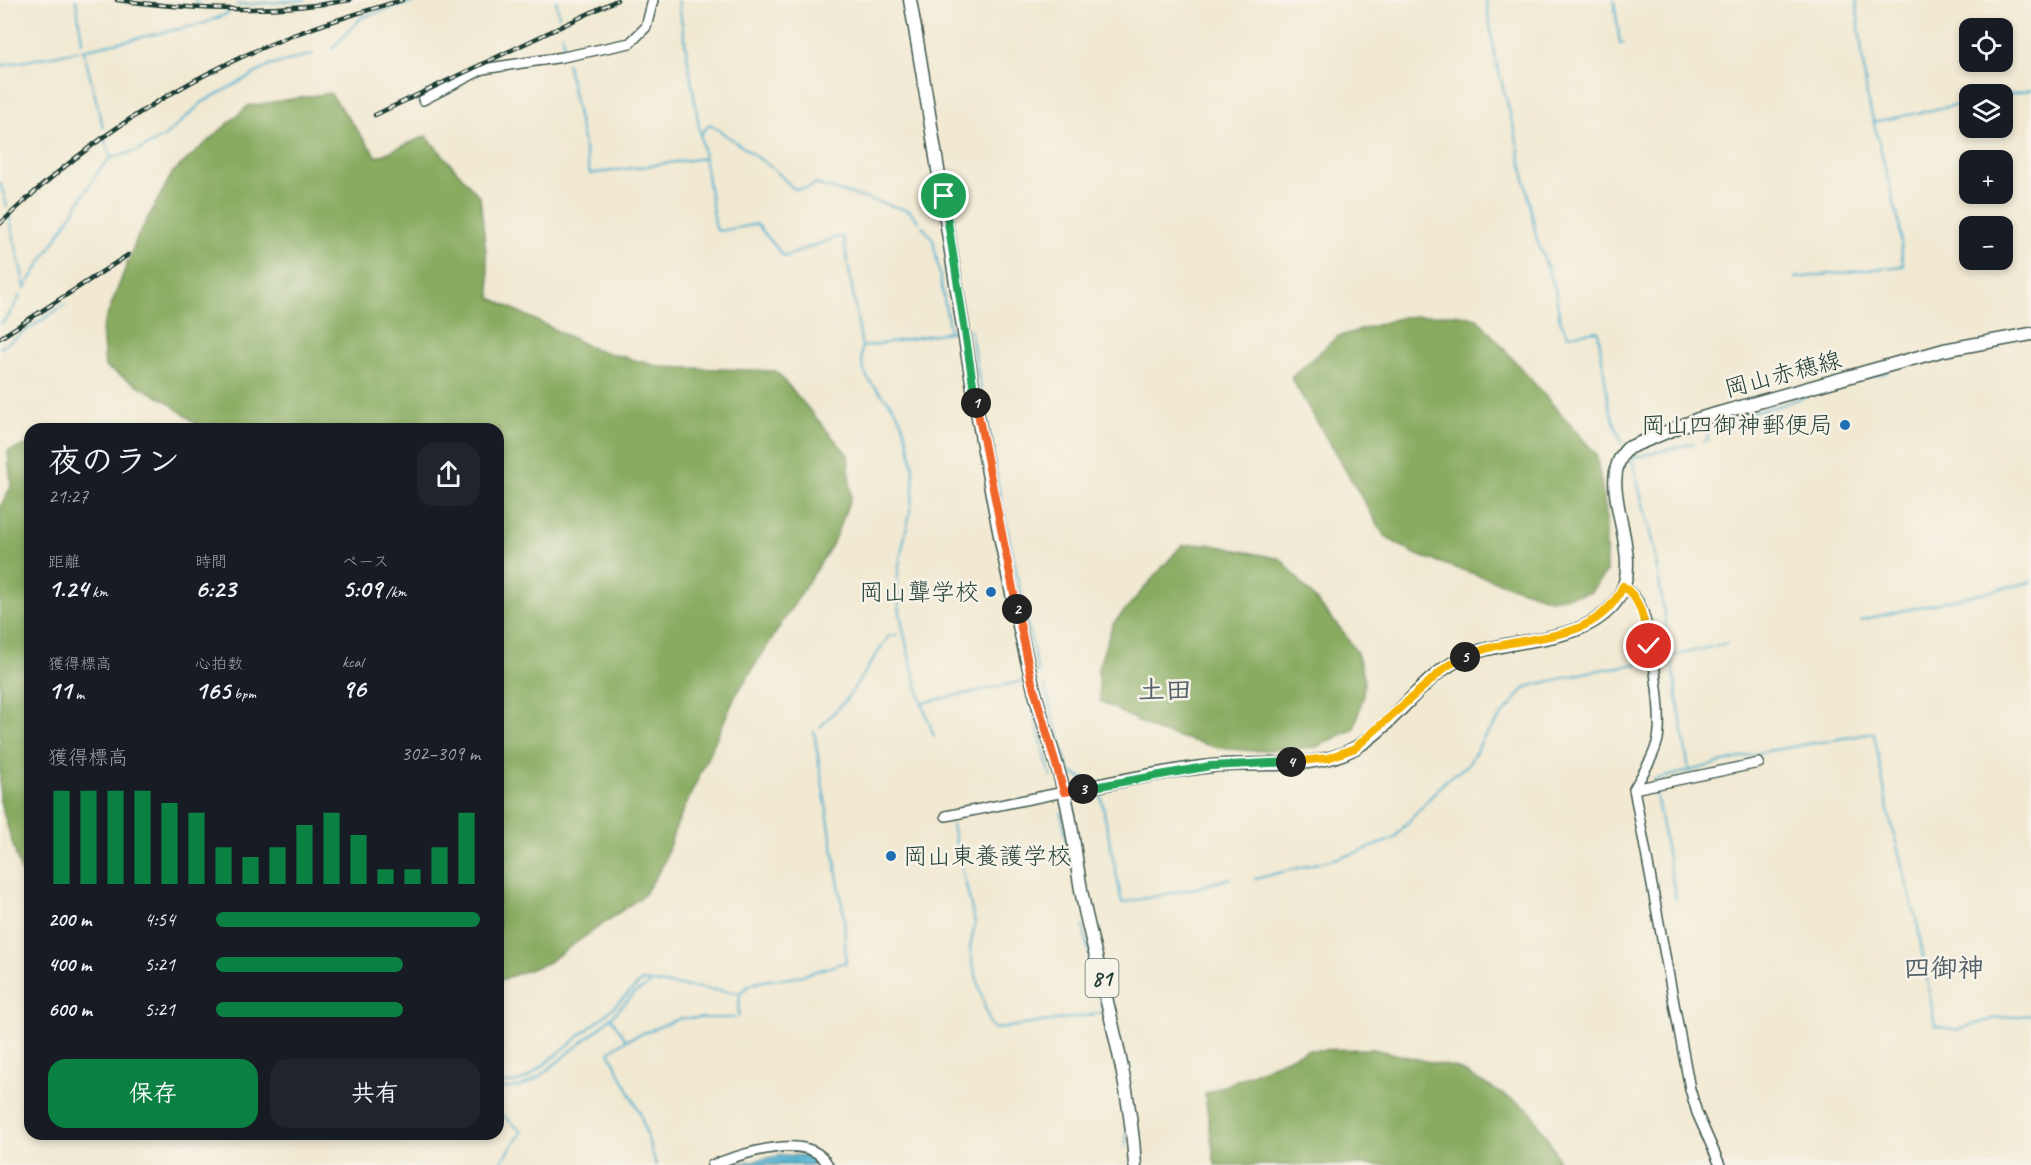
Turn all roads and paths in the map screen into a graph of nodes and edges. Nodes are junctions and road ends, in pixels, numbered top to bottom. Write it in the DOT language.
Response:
graph roads {
  1 [pos="653,0"];
  2 [pos="910,0"];
  3 [pos="423,100"];
  4 [pos="2031,334"];
  5 [pos="1623,586"];
  6 [pos="1759,763"];
  7 [pos="1634,789"];
  8 [pos="1064,792"];
  9 [pos="946,816"];
  10 [pos="712,1165"];
  11 [pos="828,1165"];
  12 [pos="1135,1165"];
  13 [pos="1720,1165"];
  1 -- 3 [label="street"];
  2 -- 8 [label="main road, 81"];
  4 -- 5 [label="main road, 岡山赤穂線"];
  5 -- 7 [label="street"];
  5 -- 8 [label="main road, 岡山赤穂線"];
  6 -- 7 [label="street"];
  7 -- 13 [label="street"];
  8 -- 9 [label="street"];
  8 -- 12 [label="main road, 81"];
  10 -- 11 [label="street"];
}
